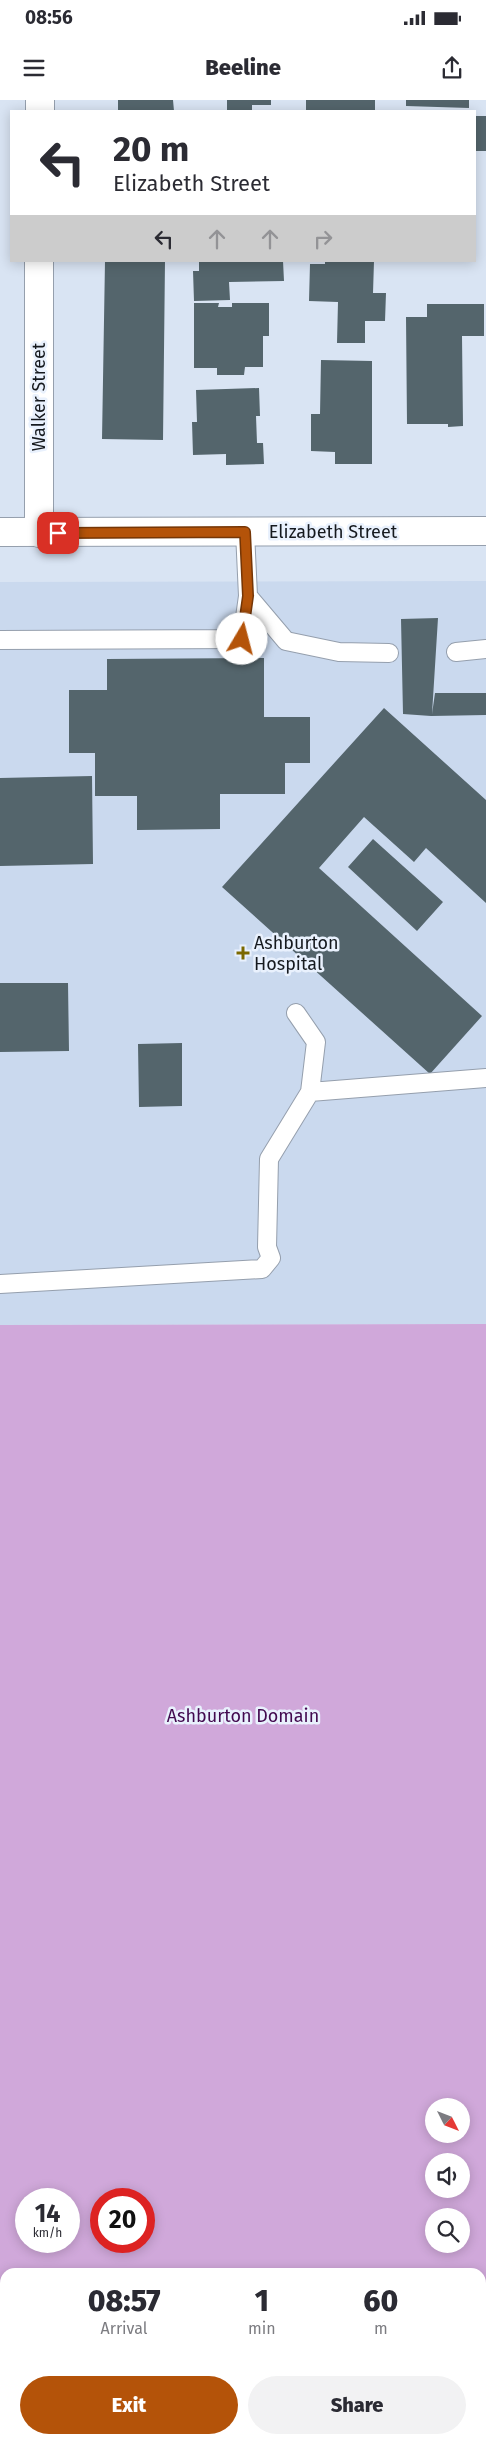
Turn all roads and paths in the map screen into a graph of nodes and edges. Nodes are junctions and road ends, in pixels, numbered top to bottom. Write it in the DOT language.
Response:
graph roads {
  1 [pos="40,262"];
  2 [pos="486,531"];
  3 [pos="0,532"];
  4 [pos="245,532"];
  5 [pos="39,533"];
  6 [pos="248,596"];
  7 [pos="0,640"];
  8 [pos="486,649"];
  9 [pos="456,652"];
  10 [pos="389,653"];
  11 [pos="296,1013"];
  12 [pos="486,1078"];
  13 [pos="310,1092"];
  14 [pos="0,1284"];
  1 -- 5 [label="street, Walker Street"];
  2 -- 4 [label="street, Elizabeth Street"];
  3 -- 5 [label="street, Elizabeth Street"];
  4 -- 5 [label="street, Elizabeth Street"];
  4 -- 6 [label="lane"];
  6 -- 7 [label="lane"];
  6 -- 10 [label="lane"];
  8 -- 9 [label="lane"];
  11 -- 13 [label="lane"];
  12 -- 13 [label="lane"];
  13 -- 14 [label="lane"];
}
